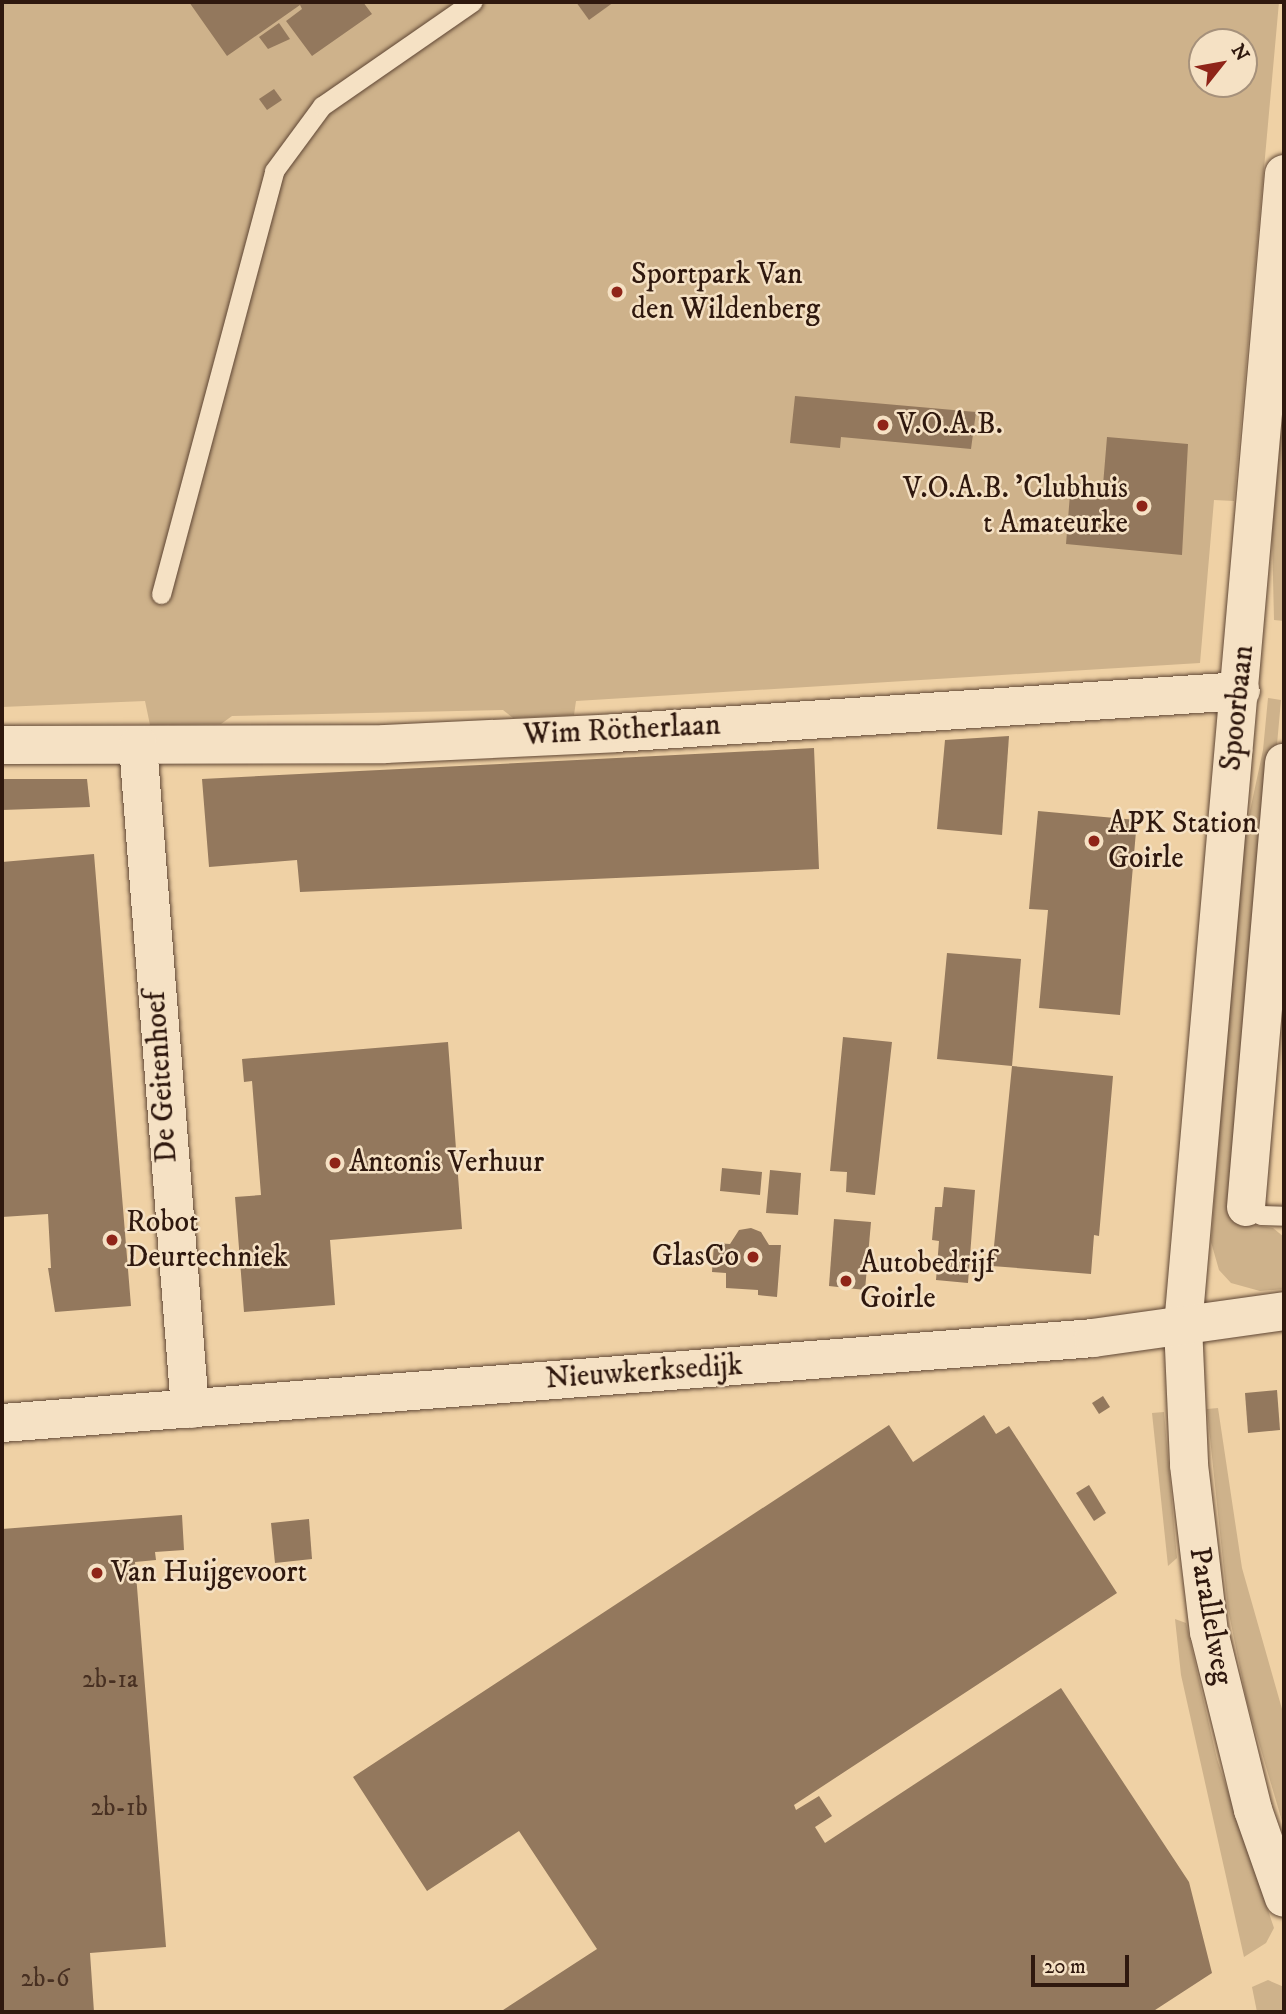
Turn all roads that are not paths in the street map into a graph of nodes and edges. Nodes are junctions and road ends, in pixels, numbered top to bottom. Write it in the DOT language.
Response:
graph roads {
  1 [pos="472,2"];
  2 [pos="1284,174"];
  3 [pos="161,594"];
  4 [pos="1241,691"];
  5 [pos="2,745"];
  6 [pos="138,745"];
  7 [pos="1284,763"];
  8 [pos="1274,991"];
  9 [pos="1246,1208"];
  10 [pos="1284,1216"];
  11 [pos="1284,1311"];
  12 [pos="1184,1325"];
  13 [pos="190,1409"];
  14 [pos="2,1423"];
  15 [pos="1284,1898"];
  1 -- 3 [label="lane"];
  2 -- 4 [label="street, Spoorbaan"];
  4 -- 6 [label="street, Wim Rötherlaan"];
  4 -- 12 [label="street, Spoorbaan"];
  5 -- 6 [label="street, Wim Rötherlaan"];
  6 -- 13 [label="street, De Geitenhoef"];
  7 -- 8 [label="street, Spoorbaan"];
  8 -- 9 [label="street, Spoorbaan"];
  9 -- 10 [label="lane"];
  11 -- 12 [label="street, Nieuwkerksedijk"];
  12 -- 13 [label="street, Nieuwkerksedijk"];
  12 -- 15 [label="street, Parallelweg"];
  13 -- 14 [label="street, Nieuwkerksedijk"];
}
